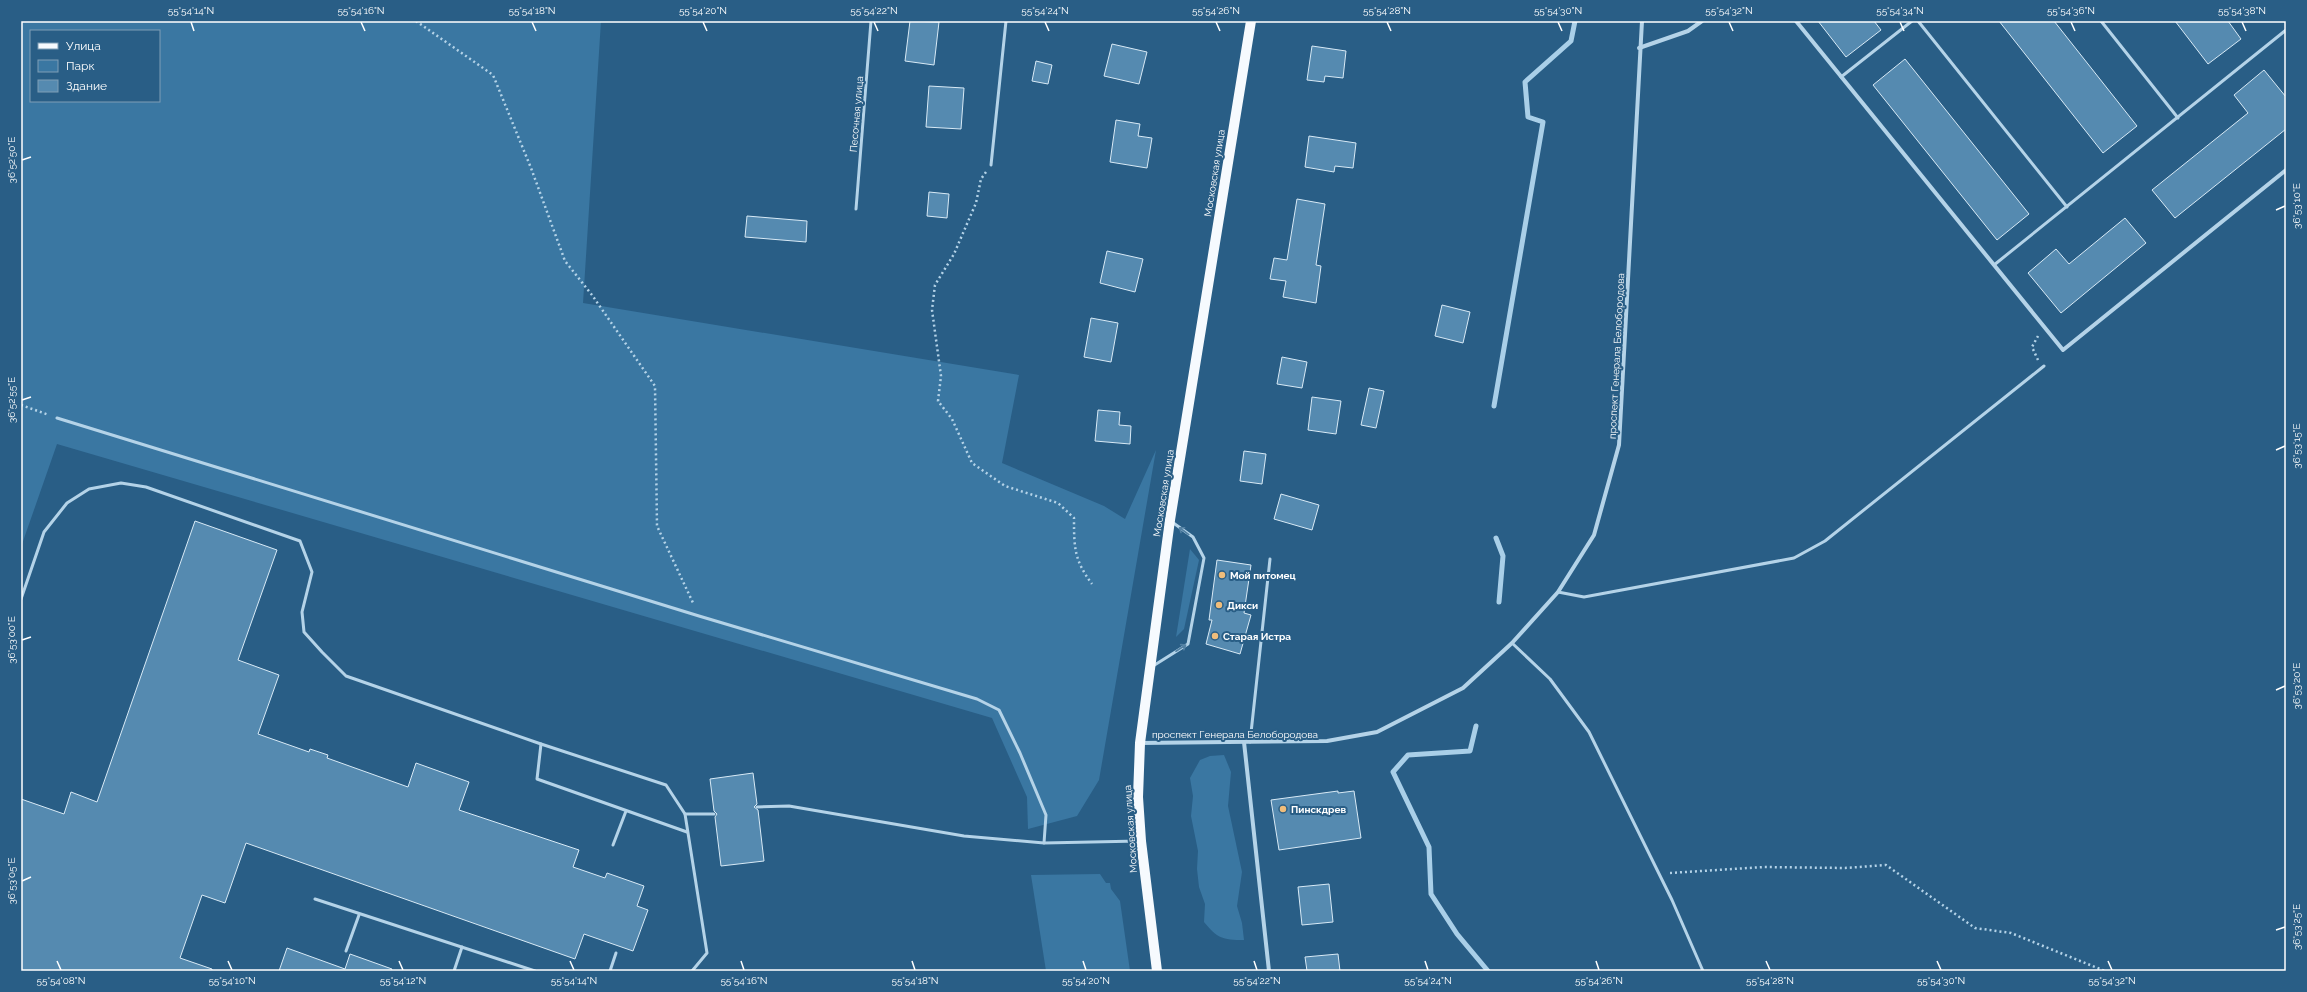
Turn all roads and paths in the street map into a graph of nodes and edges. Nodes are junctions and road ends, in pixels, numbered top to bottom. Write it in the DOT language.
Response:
graph roads {
  1 [pos="416,21"];
  2 [pos="871,21"];
  3 [pos="1006,21"];
  4 [pos="1251,21"];
  5 [pos="1642,21"];
  6 [pos="1702,21"];
  7 [pos="1796,21"];
  8 [pos="1912,21"];
  9 [pos="1918,21"];
  10 [pos="2101,21"];
  11 [pos="2286,30"];
  12 [pos="1639,48"];
  13 [pos="1841,76"];
  14 [pos="2178,118"];
  15 [pos="991,165"];
  16 [pos="2286,170"];
  17 [pos="2066,208"];
  18 [pos="856,209"];
  19 [pos="1994,265"];
  20 [pos="2045,328"];
  21 [pos="2044,366"];
  22 [pos="21,405"];
  23 [pos="57,418"];
  24 [pos="1170,520"];
  25 [pos="1270,559"];
  26 [pos="1092,584"];
  27 [pos="1558,592"];
  28 [pos="21,599"];
  29 [pos="699,616"];
  30 [pos="1512,643"];
  31 [pos="1148,670"];
  32 [pos="1244,742"];
  33 [pos="1250,742"];
  34 [pos="1140,743"];
  35 [pos="541,744"];
  36 [pos="757,807"];
  37 [pos="626,811"];
  38 [pos="685,814"];
  39 [pos="714,814"];
  40 [pos="687,832"];
  41 [pos="1140,841"];
  42 [pos="1044,843"];
  43 [pos="613,845"];
  44 [pos="1659,874"];
  45 [pos="315,899"];
  46 [pos="359,914"];
  47 [pos="462,947"];
  48 [pos="346,951"];
  49 [pos="616,953"];
  50 [pos="454,971"];
  51 [pos="535,971"];
  52 [pos="610,971"];
  53 [pos="692,971"];
  54 [pos="1156,971"];
  55 [pos="1269,971"];
  56 [pos="1703,971"];
  57 [pos="2105,971"];
  1 -- 29 [label="path"];
  2 -- 18 [label="lane, Песочная улица"];
  3 -- 15 [label="lane"];
  4 -- 24 [label="main road, Московская улица"];
  5 -- 12 [label="street, проспект Генерала Белобородова"];
  6 -- 12 [label="street"];
  7 -- 13 [label="street"];
  8 -- 13 [label="lane"];
  9 -- 17 [label="lane"];
  10 -- 14 [label="lane"];
  11 -- 14 [label="lane"];
  12 -- 27 [label="street, проспект Генерала Белобородова"];
  13 -- 19 [label="street"];
  14 -- 17 [label="lane"];
  15 -- 26 [label="path"];
  16 -- 20 [label="street"];
  17 -- 19 [label="lane"];
  19 -- 20 [label="street"];
  20 -- 21 [label="path"];
  21 -- 27 [label="lane"];
  22 -- 23 [label="path"];
  23 -- 29 [label="lane"];
  24 -- 31 [label="main road, Московская улица"];
  31 -- 24 [label="lane, one-way"];
  25 -- 33 [label="lane"];
  27 -- 30 [label="street, проспект Генерала Белобородова"];
  28 -- 35 [label="lane"];
  29 -- 42 [label="lane"];
  30 -- 33 [label="street, проспект Генерала Белобородова"];
  30 -- 44 [label="lane"];
  31 -- 34 [label="main road, Московская улица"];
  32 -- 33 [label="street, проспект Генерала Белобородова"];
  32 -- 34 [label="street, проспект Генерала Белобородова"];
  32 -- 55 [label="street"];
  34 -- 41 [label="main road, Московская улица"];
  35 -- 37 [label="lane"];
  35 -- 38 [label="lane"];
  36 -- 42 [label="lane"];
  37 -- 40 [label="lane"];
  37 -- 43 [label="lane"];
  38 -- 39 [label="lane"];
  38 -- 40 [label="lane"];
  40 -- 53 [label="lane"];
  41 -- 42 [label="lane"];
  41 -- 54 [label="main road, Московская улица"];
  44 -- 56 [label="lane"];
  44 -- 57 [label="path"];
  45 -- 46 [label="lane"];
  46 -- 47 [label="lane"];
  46 -- 48 [label="lane"];
  47 -- 50 [label="lane"];
  47 -- 51 [label="lane"];
  49 -- 52 [label="lane"];
}
